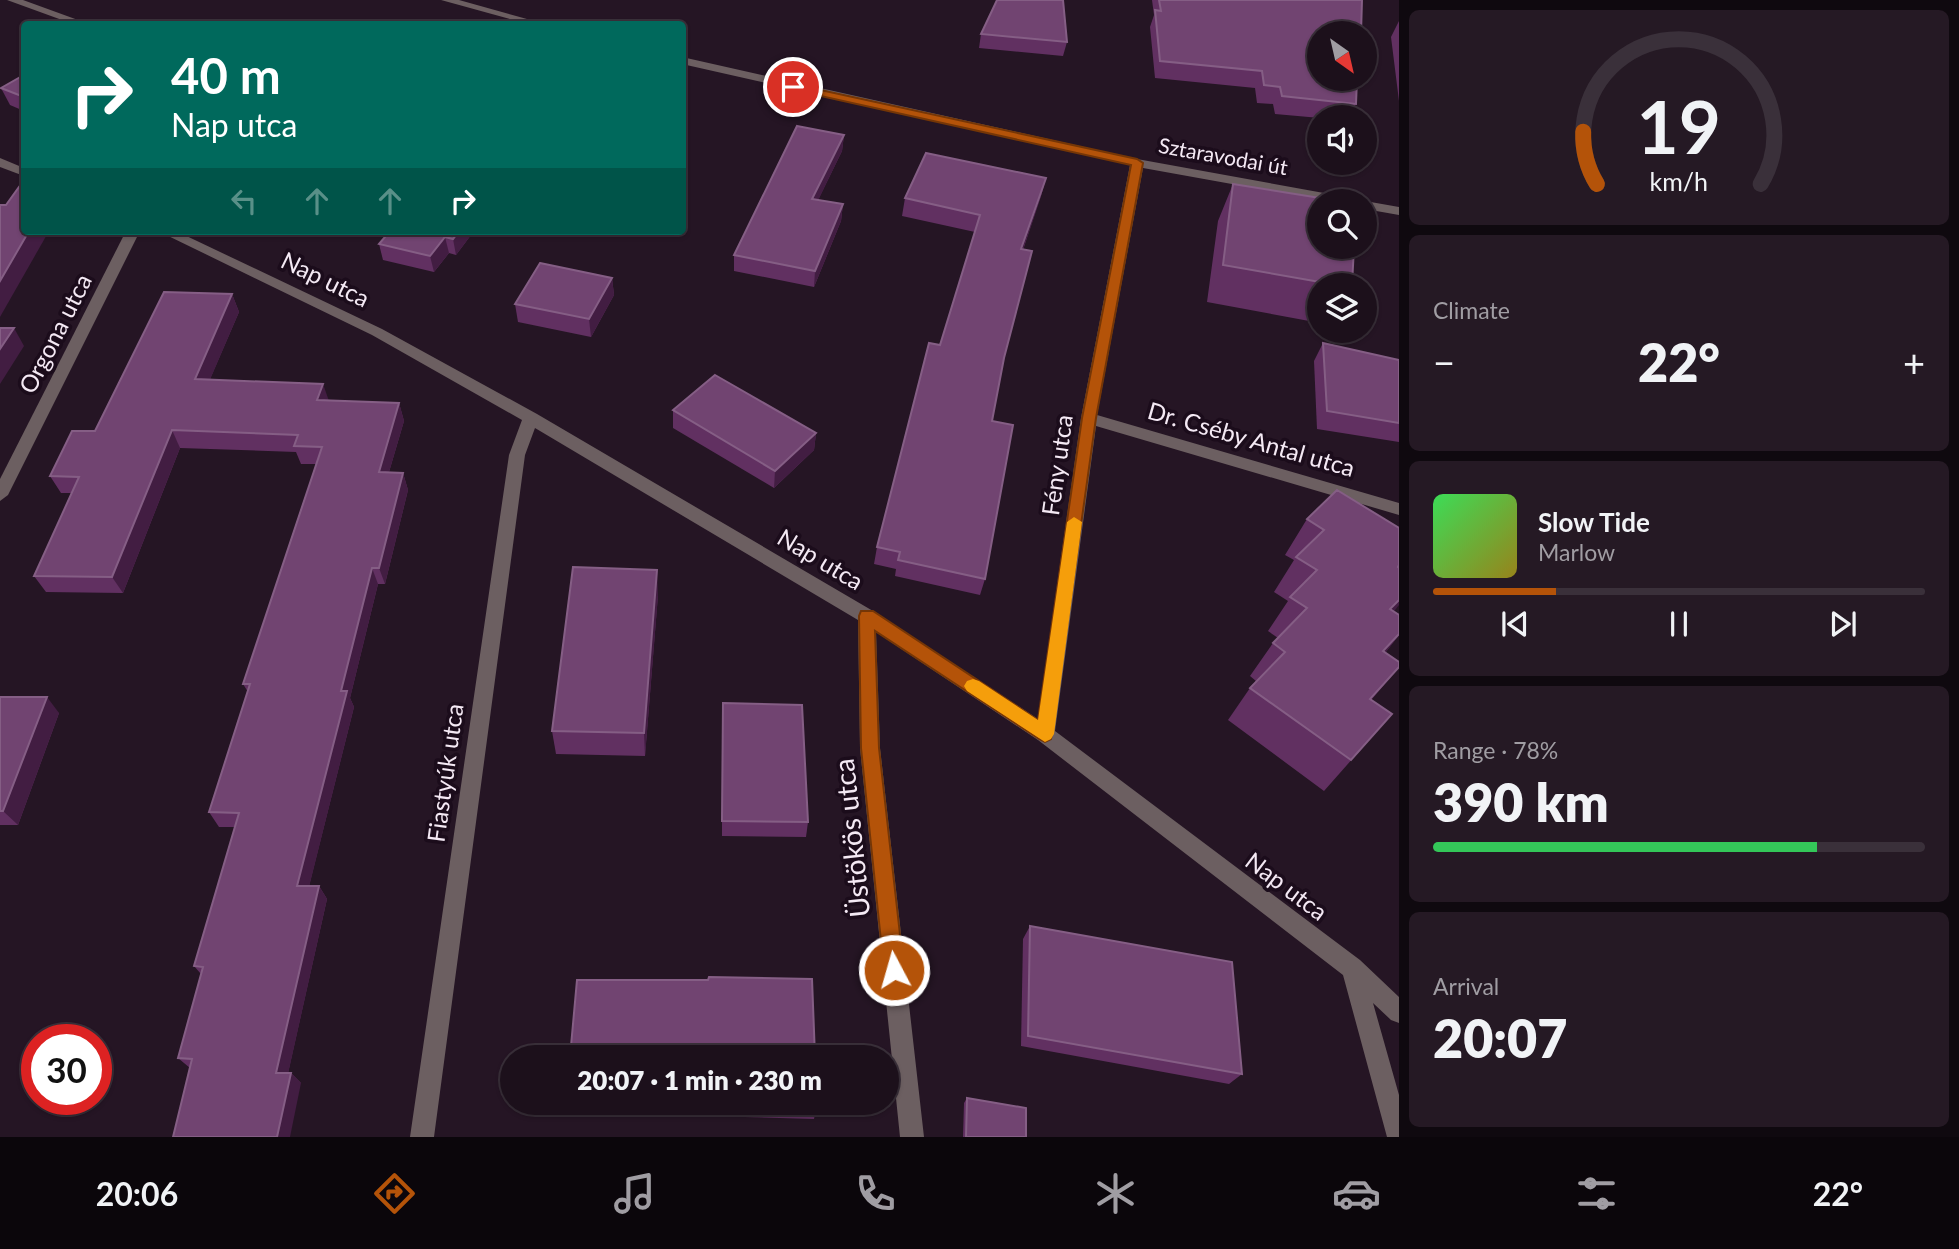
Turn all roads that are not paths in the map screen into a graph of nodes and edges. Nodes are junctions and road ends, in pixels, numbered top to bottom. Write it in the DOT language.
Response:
graph roads {
  1 [pos="12,0"];
  2 [pos="446,0"];
  3 [pos="74,21"];
  4 [pos="527,21"];
  5 [pos="686,61"];
  6 [pos="0,162"];
  7 [pos="1137,163"];
  8 [pos="21,171"];
  9 [pos="1307,194"];
  10 [pos="1377,207"];
  11 [pos="1399,211"];
  12 [pos="131,235"];
  13 [pos="173,235"];
  14 [pos="531,418"];
  15 [pos="1089,418"];
  16 [pos="0,495"];
  17 [pos="1399,509"];
  18 [pos="867,616"];
  19 [pos="1045,734"];
  20 [pos="1352,968"];
  21 [pos="1399,1012"];
  22 [pos="422,1137"];
  23 [pos="912,1137"];
  24 [pos="1399,1137"];
  1 -- 3 [label="street"];
  2 -- 4 [label="street"];
  5 -- 7 [label="street, Sztaravodai út"];
  6 -- 8 [label="street"];
  7 -- 9 [label="street, Sztaravodai út"];
  7 -- 15 [label="street, Fény utca"];
  10 -- 11 [label="street"];
  12 -- 16 [label="street, Orgona utca"];
  13 -- 14 [label="street, Nap utca"];
  14 -- 18 [label="street, Nap utca"];
  14 -- 22 [label="street, Fiastyúk utca"];
  15 -- 17 [label="street, Dr. Cséby Antal utca"];
  15 -- 19 [label="street, Fény utca"];
  18 -- 19 [label="street, Nap utca"];
  18 -- 23 [label="street, Üstökös utca"];
  19 -- 20 [label="street, Nap utca"];
  20 -- 21 [label="street, Nap utca"];
  20 -- 24 [label="street"];
}
